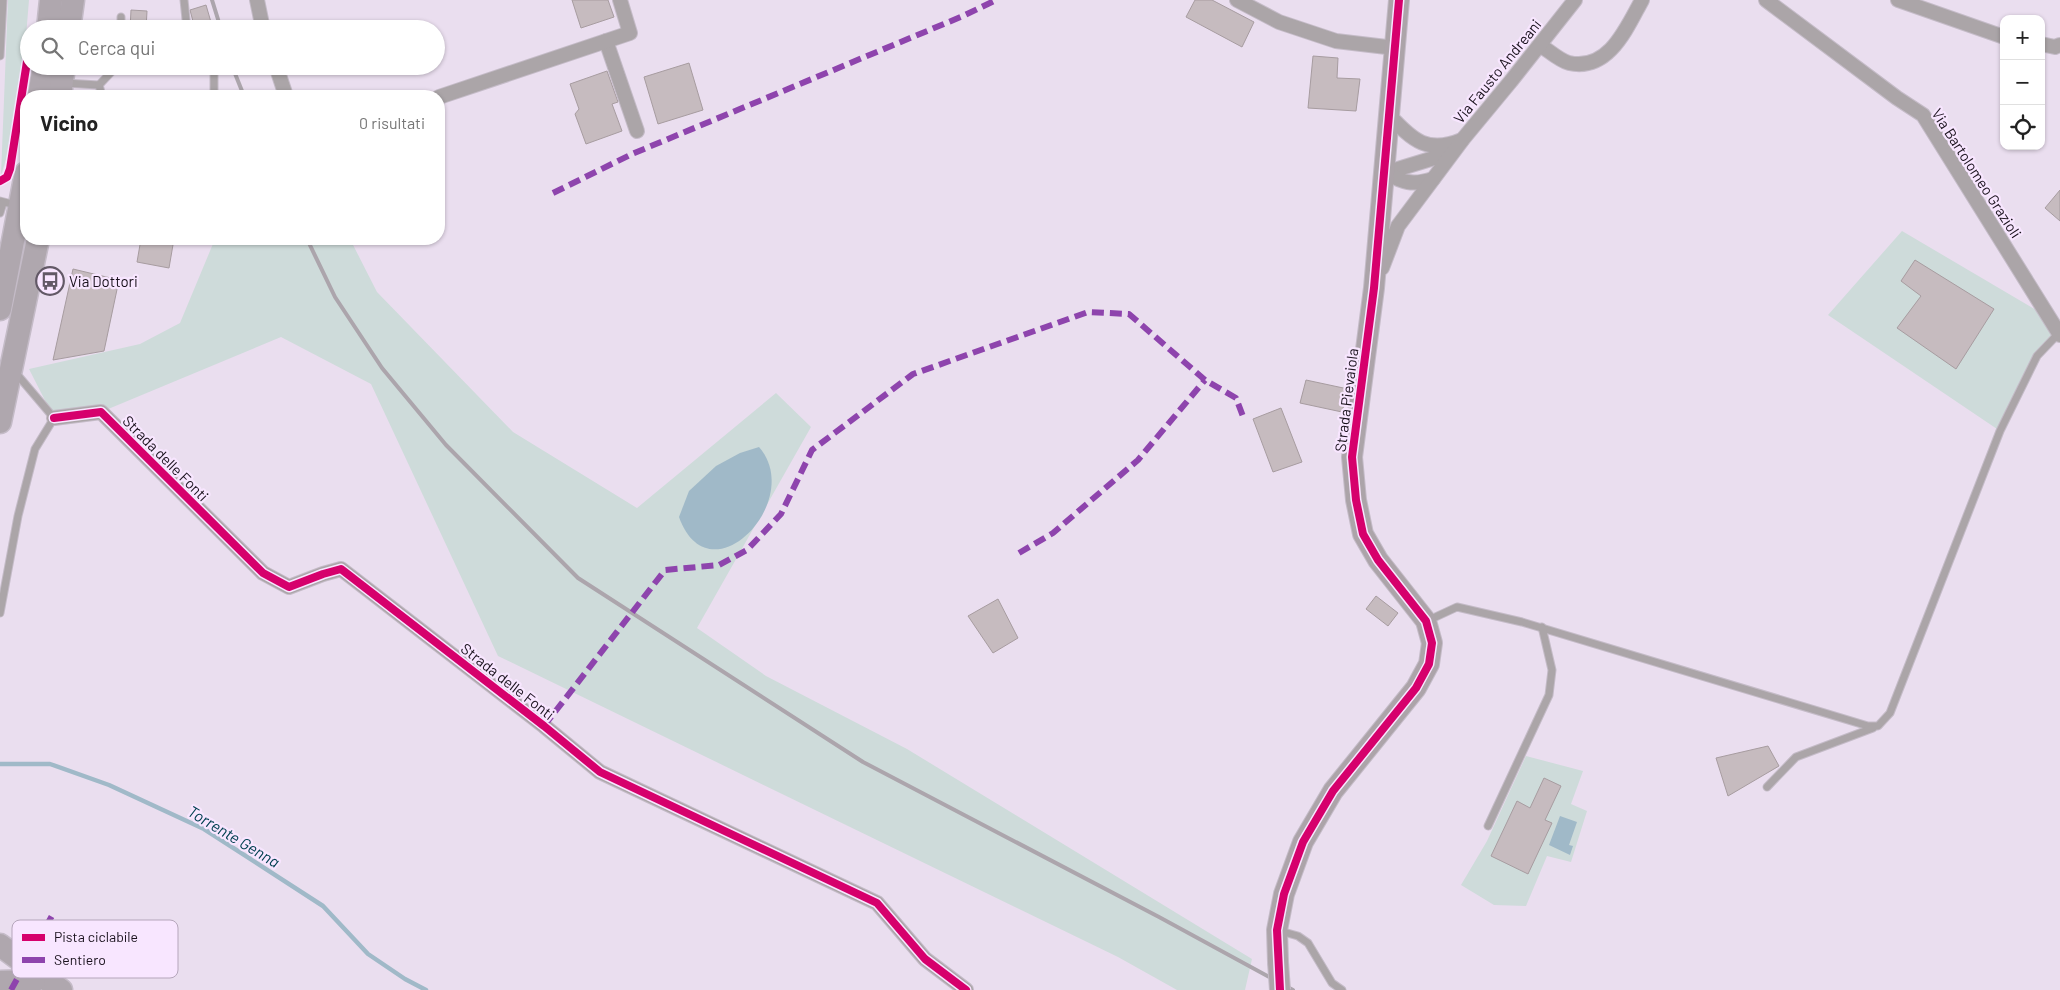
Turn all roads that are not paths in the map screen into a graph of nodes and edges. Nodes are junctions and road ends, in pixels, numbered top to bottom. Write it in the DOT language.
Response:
graph roads {
  1 [pos="3,0"];
  2 [pos="51,0"];
  3 [pos="73,0"];
  4 [pos="184,0"];
  5 [pos="257,0"];
  6 [pos="620,0"];
  7 [pos="1237,0"];
  8 [pos="1399,0"];
  9 [pos="1575,0"];
  10 [pos="1642,0"];
  11 [pos="1766,0"];
  12 [pos="1898,0"];
  13 [pos="49,20"];
  14 [pos="70,20"];
  15 [pos="186,20"];
  16 [pos="261,20"];
  17 [pos="2000,36"];
  18 [pos="606,41"];
  19 [pos="1540,45"];
  20 [pos="2045,45"];
  21 [pos="2060,45"];
  22 [pos="1395,48"];
  23 [pos="0,56"];
  24 [pos="42,75"];
  25 [pos="108,75"];
  26 [pos="214,75"];
  27 [pos="279,75"];
  28 [pos="62,82"];
  29 [pos="99,85"];
  30 [pos="40,90"];
  31 [pos="100,90"];
  32 [pos="214,90"];
  33 [pos="284,90"];
  34 [pos="445,95"];
  35 [pos="1390,116"];
  36 [pos="637,131"];
  37 [pos="1462,139"];
  38 [pos="1446,146"];
  39 [pos="1385,173"];
  40 [pos="1433,179"];
  41 [pos="20,183"];
  42 [pos="8,203"];
  43 [pos="0,213"];
  44 [pos="37,245"];
  45 [pos="1374,288"];
  46 [pos="0,309"];
  47 [pos="2059,335"];
  48 [pos="11,368"];
  49 [pos="54,418"];
  50 [pos="0,422"];
  51 [pos="0,613"];
  52 [pos="1426,621"];
  53 [pos="1542,627"];
  54 [pos="1878,726"];
  55 [pos="1767,787"];
  56 [pos="1488,826"];
  57 [pos="1277,930"];
  58 [pos="0,945"];
  59 [pos="12,954"];
  60 [pos="0,958"];
  61 [pos="12,966"];
  62 [pos="30,978"];
  63 [pos="44,978"];
  64 [pos="34,981"];
  65 [pos="0,982"];
  66 [pos="55,990"];
  67 [pos="60,990"];
  68 [pos="966,990"];
  69 [pos="1280,990"];
  70 [pos="1342,990"];
  1 -- 23 [label="lane"];
  2 -- 13 [label="main road"];
  3 -- 14 [label="main road"];
  4 -- 15 [label="lane"];
  5 -- 16 [label="street"];
  6 -- 18 [label="street"];
  7 -- 22 [label="street"];
  8 -- 22 [label="street, Strada Pievaiola"];
  9 -- 19 [label="street, Via Fausto Andreani"];
  10 -- 19 [label="street"];
  11 -- 47 [label="street, Via Bartolomeo Grazioli"];
  12 -- 17 [label="street"];
  18 -- 34 [label="street"];
  18 -- 36 [label="street"];
  19 -- 37 [label="street, Via Fausto Andreani"];
  20 -- 21 [label="street"];
  22 -- 35 [label="street, Strada Pievaiola"];
  24 -- 30 [label="main road"];
  25 -- 29 [label="lane"];
  26 -- 32 [label="lane"];
  27 -- 33 [label="street"];
  28 -- 29 [label="lane"];
  29 -- 31 [label="lane"];
  35 -- 38 [label="street"];
  35 -- 39 [label="street, Strada Pievaiola"];
  37 -- 38 [label="street, Via Fausto Andreani"];
  37 -- 40 [label="street, Via Fausto Andreani"];
  38 -- 39 [label="street, Via Fausto Andreani"];
  39 -- 40 [label="street"];
  39 -- 45 [label="street, Strada Pievaiola"];
  40 -- 45 [label="street, Via Fausto Andreani"];
  41 -- 42 [label="main road"];
  42 -- 43 [label="lane"];
  42 -- 46 [label="main road"];
  44 -- 48 [label="main road"];
  45 -- 52 [label="street, Strada Pievaiola"];
  47 -- 54 [label="lane"];
  48 -- 49 [label="lane"];
  48 -- 50 [label="main road"];
  49 -- 51 [label="lane"];
  49 -- 68 [label="street, Strada delle Fonti"];
  52 -- 53 [label="lane"];
  52 -- 57 [label="street, Strada Pievaiola"];
  53 -- 54 [label="lane"];
  53 -- 56 [label="lane"];
  54 -- 55 [label="lane"];
  57 -- 69 [label="street, Strada Pievaiola, bridge"];
  57 -- 70 [label="lane"];
  58 -- 59 [label="main road"];
  60 -- 61 [label="main road"];
  62 -- 64 [label="main road"];
  63 -- 67 [label="main road"];
  64 -- 65 [label="main road"];
  64 -- 66 [label="main road"];
}
